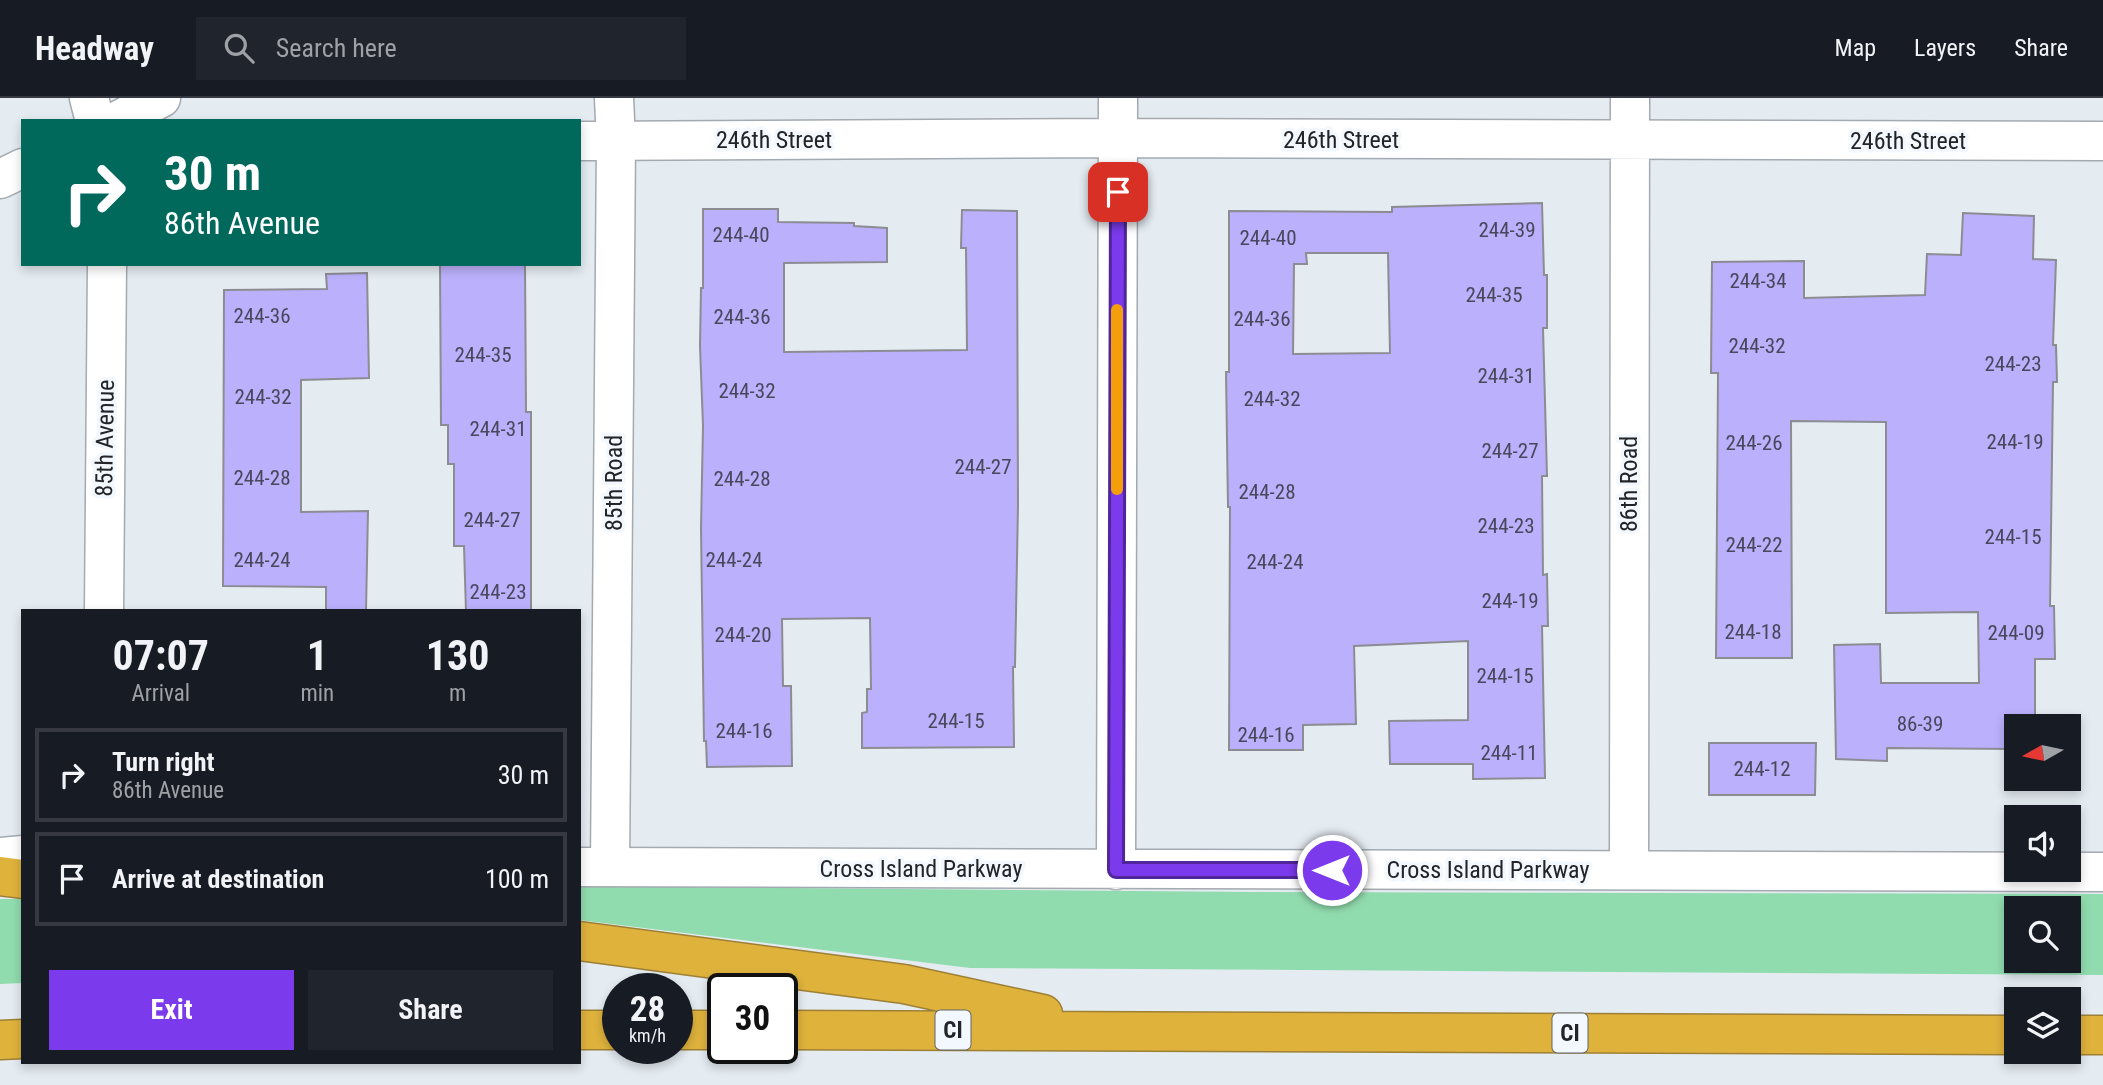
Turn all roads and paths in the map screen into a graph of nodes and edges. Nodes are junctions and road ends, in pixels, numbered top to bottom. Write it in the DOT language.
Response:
graph roads {
  1 [pos="89,98"];
  2 [pos="161,98"];
  3 [pos="614,98"];
  4 [pos="1118,98"];
  5 [pos="1630,98"];
  6 [pos="94,119"];
  7 [pos="121,119"];
  8 [pos="1118,138"];
  9 [pos="598,141"];
  10 [pos="1630,141"];
  11 [pos="2103,141"];
  12 [pos="21,169"];
  13 [pos="0,179"];
  14 [pos="107,266"];
  15 [pos="104,609"];
  16 [pos="21,855"];
  17 [pos="0,857"];
  18 [pos="595,867"];
  19 [pos="1116,870"];
  20 [pos="1629,870"];
  21 [pos="2103,872"];
  22 [pos="0,876"];
  23 [pos="21,879"];
  24 [pos="581,941"];
  25 [pos="581,1030"];
  26 [pos="602,1030"];
  27 [pos="798,1030"];
  28 [pos="1124,1032"];
  29 [pos="2004,1035"];
  30 [pos="2081,1035"];
  31 [pos="2103,1035"];
  32 [pos="21,1039"];
  33 [pos="0,1040"];
  1 -- 6 [label="street"];
  2 -- 7 [label="street"];
  3 -- 9 [label="street, 85th Road"];
  4 -- 8 [label="street"];
  5 -- 10 [label="street, 86th Road"];
  8 -- 9 [label="street, 246th Street"];
  8 -- 10 [label="street, 246th Street"];
  8 -- 19 [label="street"];
  9 -- 18 [label="street, 85th Road"];
  10 -- 11 [label="street, 246th Street"];
  10 -- 20 [label="street, 86th Road"];
  12 -- 13 [label="street"];
  14 -- 15 [label="street, 85th Avenue"];
  16 -- 17 [label="street"];
  18 -- 19 [label="street, Cross Island Parkway"];
  19 -- 20 [label="street, Cross Island Parkway"];
  20 -- 21 [label="street, Cross Island Parkway"];
  22 -- 23 [label="highway"];
  24 -- 28 [label="highway"];
  25 -- 26 [label="highway"];
  27 -- 28 [label="highway, CI"];
  28 -- 29 [label="highway, CI"];
  30 -- 31 [label="highway"];
  32 -- 33 [label="highway"];
}
